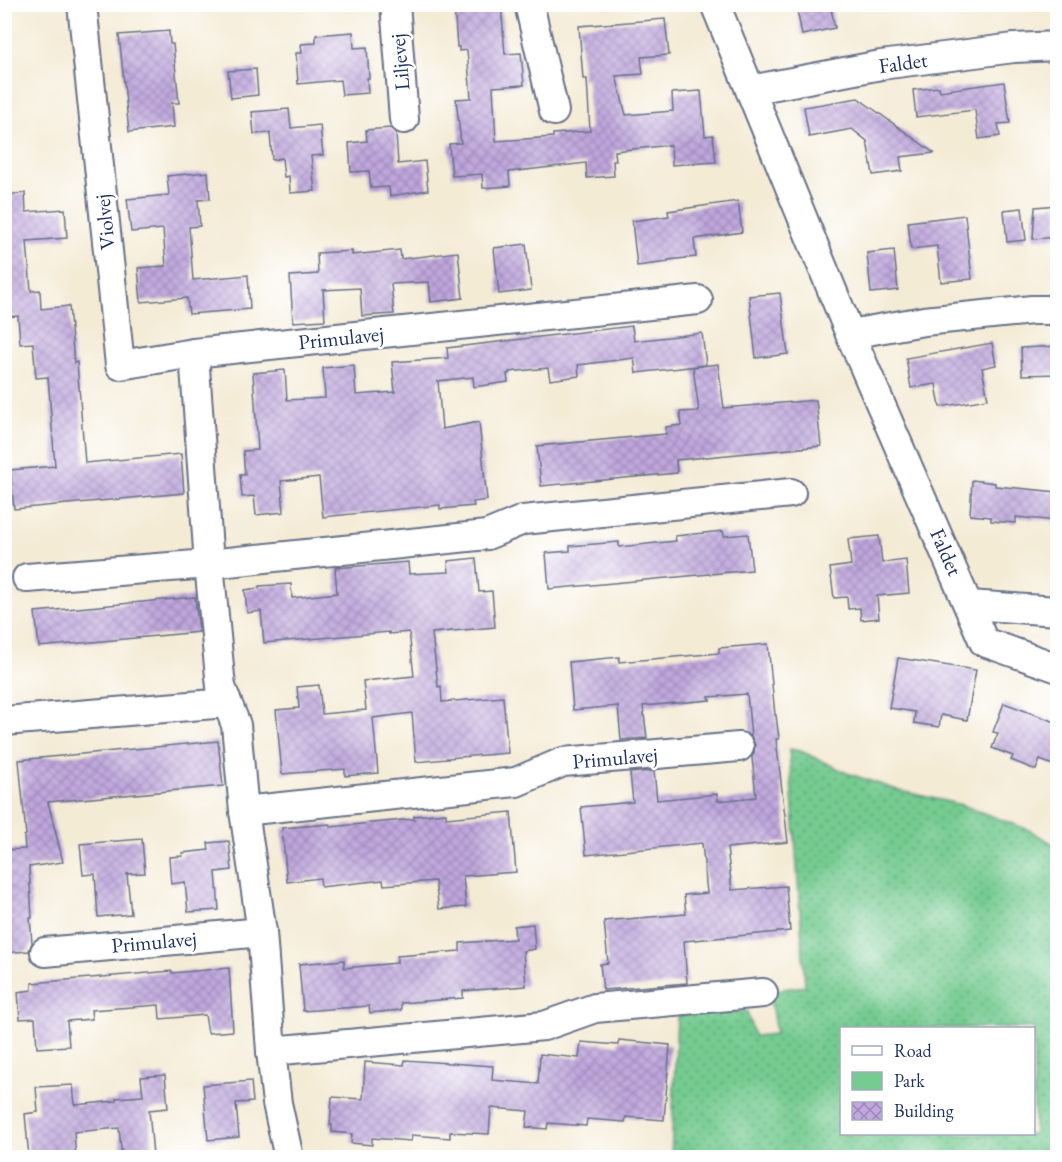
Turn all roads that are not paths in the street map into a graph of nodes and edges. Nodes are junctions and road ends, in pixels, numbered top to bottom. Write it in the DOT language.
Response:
graph roads {
  1 [pos="82,4"];
  2 [pos="395,4"];
  3 [pos="529,4"];
  4 [pos="715,4"];
  5 [pos="1058,46"];
  6 [pos="750,90"];
  7 [pos="554,111"];
  8 [pos="404,119"];
  9 [pos="698,300"];
  10 [pos="1058,310"];
  11 [pos="850,334"];
  12 [pos="194,354"];
  13 [pos="791,493"];
  14 [pos="209,564"];
  15 [pos="27,578"];
  16 [pos="969,605"];
  17 [pos="1058,611"];
  18 [pos="1058,668"];
  19 [pos="227,703"];
  20 [pos="4,721"];
  21 [pos="739,747"];
  22 [pos="244,811"];
  23 [pos="262,932"];
  24 [pos="45,952"];
  25 [pos="763,993"];
  26 [pos="271,1051"];
  27 [pos="287,1157"];
  1 -- 12 [label="street, Violvej"];
  2 -- 8 [label="street, Liljevej"];
  3 -- 7 [label="street"];
  4 -- 6 [label="street, Faldet"];
  5 -- 6 [label="street, Faldet"];
  6 -- 11 [label="street, Faldet"];
  9 -- 12 [label="street, Primulavej"];
  10 -- 11 [label="street"];
  11 -- 16 [label="street, Faldet"];
  12 -- 14 [label="street"];
  13 -- 14 [label="street"];
  14 -- 15 [label="street"];
  14 -- 19 [label="street"];
  16 -- 17 [label="street"];
  16 -- 18 [label="street, Faldet"];
  19 -- 20 [label="street"];
  19 -- 22 [label="street"];
  21 -- 22 [label="street, Primulavej"];
  22 -- 23 [label="street"];
  23 -- 24 [label="street, Primulavej"];
  23 -- 26 [label="street"];
  25 -- 26 [label="street"];
  26 -- 27 [label="street"];
}
